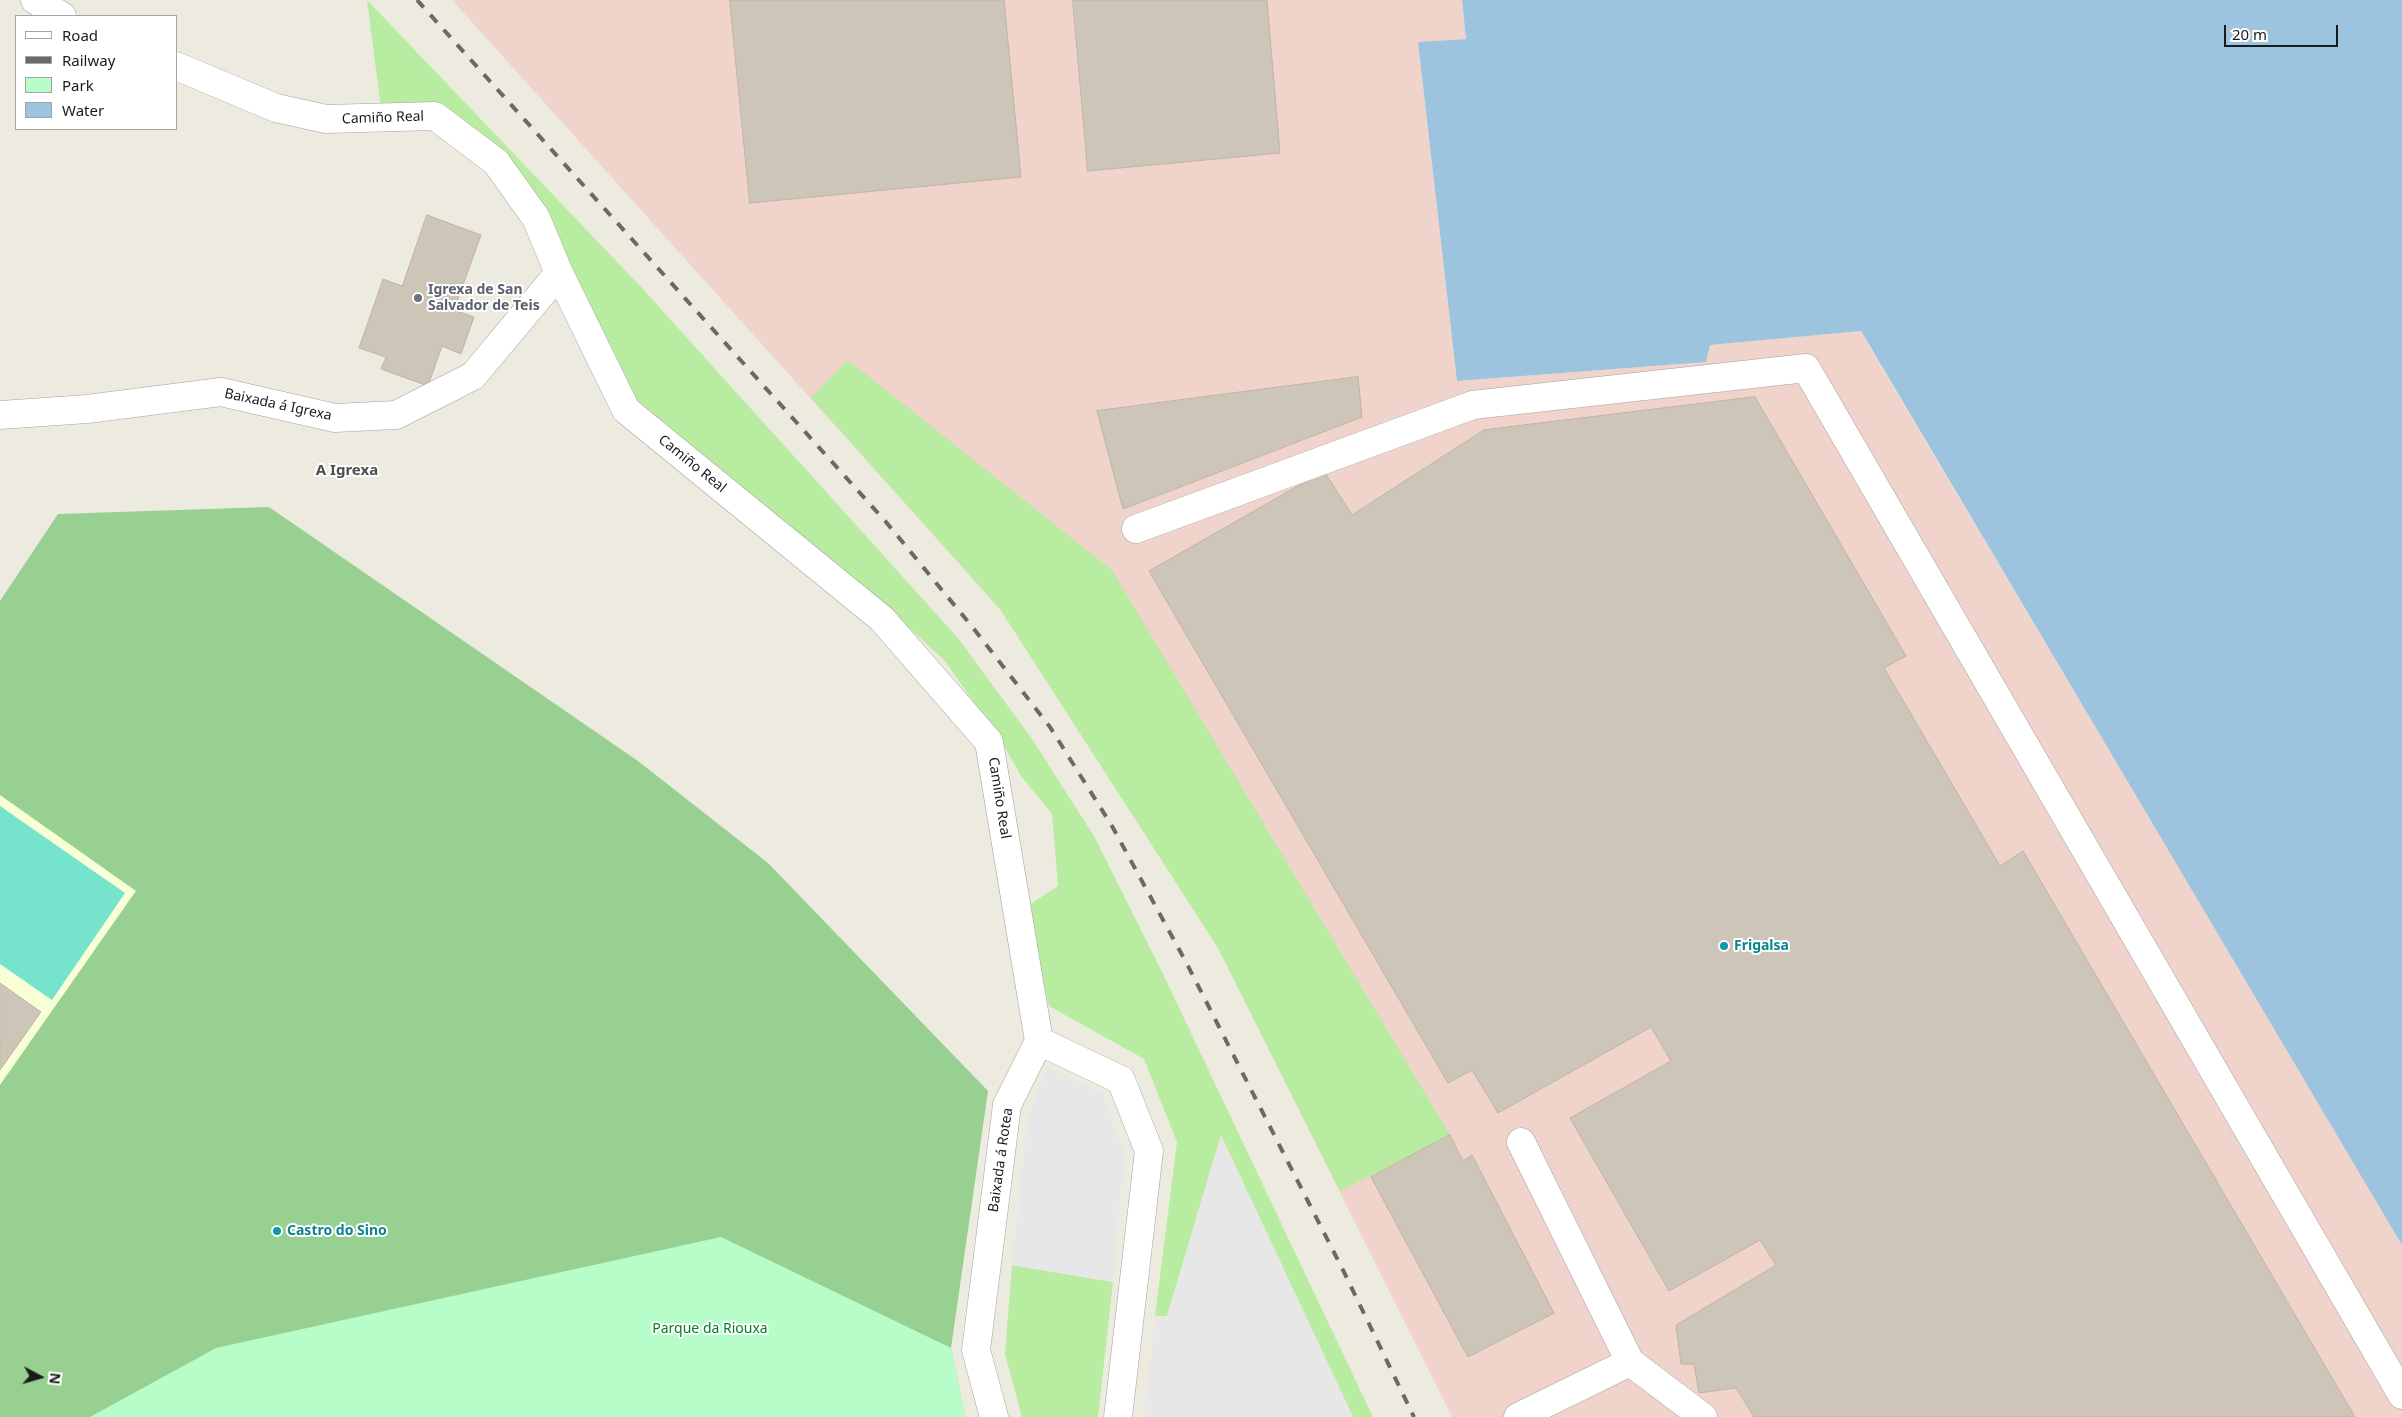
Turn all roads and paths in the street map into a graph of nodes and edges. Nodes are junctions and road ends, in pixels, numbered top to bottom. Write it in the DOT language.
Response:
graph roads {
  1 [pos="35,0"];
  2 [pos="60,15"];
  3 [pos="178,67"];
  4 [pos="559,273"];
  5 [pos="0,415"];
  6 [pos="1136,529"];
  7 [pos="1039,1041"];
  8 [pos="1521,1142"];
  9 [pos="1630,1362"];
  10 [pos="2402,1395"];
  11 [pos="994,1417"];
  12 [pos="1118,1417"];
  13 [pos="1518,1417"];
  14 [pos="1703,1417"];
  1 -- 2 [label="street"];
  3 -- 4 [label="street, Camiño Real"];
  4 -- 5 [label="street, Baixada á Igrexa"];
  4 -- 7 [label="street, Camiño Real"];
  6 -- 10 [label="street"];
  7 -- 11 [label="street, Baixada á Rotea"];
  7 -- 12 [label="street"];
  8 -- 9 [label="street"];
  9 -- 13 [label="street"];
  9 -- 14 [label="street"];
}
